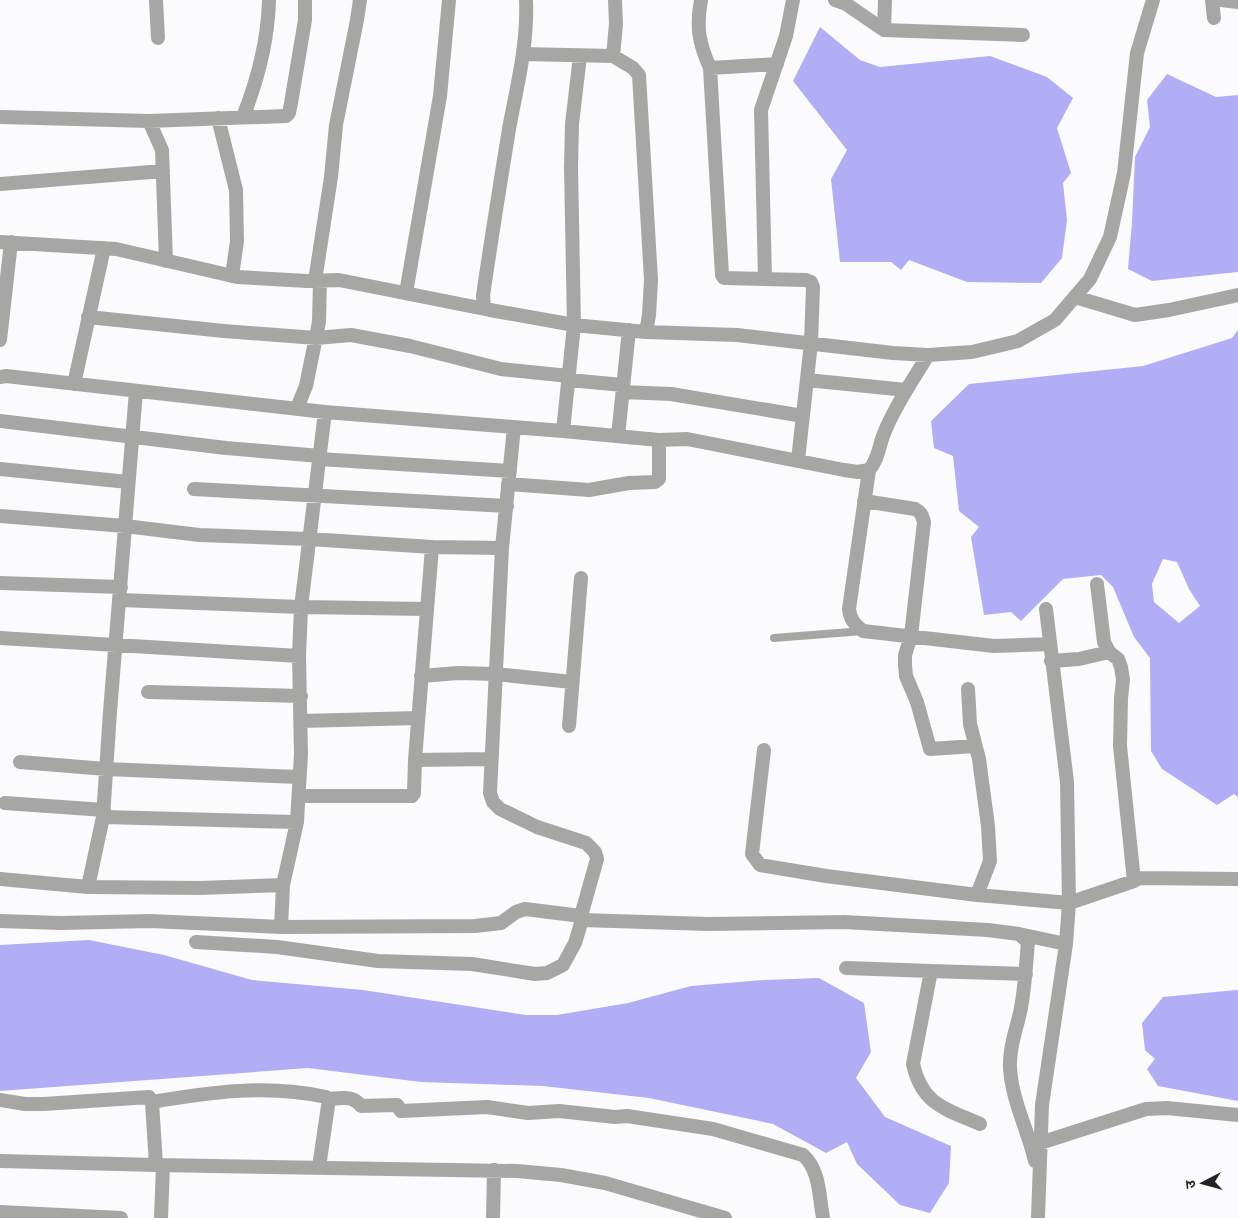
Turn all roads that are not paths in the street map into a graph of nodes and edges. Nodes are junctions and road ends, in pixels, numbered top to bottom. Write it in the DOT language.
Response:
graph roads {
  1 [pos="156,0"];
  2 [pos="270,0"];
  3 [pos="306,0"];
  4 [pos="360,0"];
  5 [pos="449,0"];
  6 [pos="526,0"];
  7 [pos="615,0"];
  8 [pos="701,0"];
  9 [pos="797,0"];
  10 [pos="835,0"];
  11 [pos="885,0"];
  12 [pos="1153,0"];
  13 [pos="1212,0"];
  14 [pos="1221,0"];
  15 [pos="1238,2"];
  16 [pos="1214,18"];
  17 [pos="884,30"];
  18 [pos="1023,35"];
  19 [pos="158,38"];
  20 [pos="523,54"];
  21 [pos="580,56"];
  22 [pos="614,56"];
  23 [pos="777,64"];
  24 [pos="710,68"];
  25 [pos="0,117"];
  26 [pos="244,117"];
  27 [pos="218,118"];
  28 [pos="149,120"];
  29 [pos="164,171"];
  30 [pos="0,184"];
  31 [pos="5,242"];
  32 [pos="104,248"];
  33 [pos="166,261"];
  34 [pos="232,276"];
  35 [pos="765,279"];
  36 [pos="318,281"];
  37 [pos="406,293"];
  38 [pos="1238,295"];
  39 [pos="1075,297"];
  40 [pos="490,310"];
  41 [pos="88,317"];
  42 [pos="574,325"];
  43 [pos="629,330"];
  44 [pos="646,332"];
  45 [pos="316,338"];
  46 [pos="0,340"];
  47 [pos="811,343"];
  48 [pos="928,355"];
  49 [pos="0,377"];
  50 [pos="569,378"];
  51 [pos="807,380"];
  52 [pos="74,384"];
  53 [pos="623,389"];
  54 [pos="906,390"];
  55 [pos="136,391"];
  56 [pos="298,408"];
  57 [pos="325,412"];
  58 [pos="803,416"];
  59 [pos="0,421"];
  60 [pos="514,427"];
  61 [pos="563,431"];
  62 [pos="132,436"];
  63 [pos="618,436"];
  64 [pos="659,440"];
  65 [pos="320,458"];
  66 [pos="798,460"];
  67 [pos="0,469"];
  68 [pos="869,470"];
  69 [pos="509,477"];
  70 [pos="128,482"];
  71 [pos="194,489"];
  72 [pos="315,495"];
  73 [pos="864,501"];
  74 [pos="506,506"];
  75 [pos="0,516"];
  76 [pos="125,526"];
  77 [pos="309,539"];
  78 [pos="432,547"];
  79 [pos="502,548"];
  80 [pos="580,578"];
  81 [pos="0,583"];
  82 [pos="1097,584"];
  83 [pos="120,593"];
  84 [pos="301,607"];
  85 [pos="427,609"];
  86 [pos="1046,609"];
  87 [pos="863,631"];
  88 [pos="911,636"];
  89 [pos="0,638"];
  90 [pos="774,638"];
  91 [pos="1050,644"];
  92 [pos="116,645"];
  93 [pos="1109,652"];
  94 [pos="299,656"];
  95 [pos="1051,661"];
  96 [pos="495,674"];
  97 [pos="421,676"];
  98 [pos="572,682"];
  99 [pos="968,689"];
  100 [pos="148,692"];
  101 [pos="301,696"];
  102 [pos="418,718"];
  103 [pos="301,721"];
  104 [pos="569,726"];
  105 [pos="975,746"];
  106 [pos="764,750"];
  107 [pos="492,759"];
  108 [pos="415,760"];
  109 [pos="20,762"];
  110 [pos="106,769"];
  111 [pos="299,778"];
  112 [pos="298,796"];
  113 [pos="5,803"];
  114 [pos="104,813"];
  115 [pos="297,822"];
  116 [pos="0,879"];
  117 [pos="1238,879"];
  118 [pos="1134,881"];
  119 [pos="283,885"];
  120 [pos="88,887"];
  121 [pos="977,895"];
  122 [pos="1069,903"];
  123 [pos="581,918"];
  124 [pos="0,921"];
  125 [pos="281,927"];
  126 [pos="1019,934"];
  127 [pos="196,942"];
  128 [pos="1066,944"];
  129 [pos="846,968"];
  130 [pos="931,971"];
  131 [pos="1026,974"];
  132 [pos="329,1099"];
  133 [pos="0,1100"];
  134 [pos="152,1102"];
  135 [pos="1238,1116"];
  136 [pos="980,1124"];
  137 [pos="1040,1143"];
  138 [pos="0,1161"];
  139 [pos="160,1165"];
  140 [pos="319,1167"];
  141 [pos="494,1170"];
  142 [pos="1039,1177"];
  143 [pos="0,1212"];
  144 [pos="121,1218"];
  145 [pos="161,1218"];
  146 [pos="493,1218"];
  147 [pos="725,1218"];
  148 [pos="823,1218"];
  149 [pos="1038,1218"];
  1 -- 19 [label="street"];
  2 -- 26 [label="street"];
  3 -- 26 [label="street"];
  4 -- 36 [label="street"];
  5 -- 37 [label="street"];
  6 -- 20 [label="street"];
  7 -- 22 [label="street"];
  8 -- 24 [label="street"];
  9 -- 23 [label="street"];
  10 -- 17 [label="street"];
  11 -- 17 [label="street"];
  12 -- 39 [label="street"];
  13 -- 16 [label="street"];
  14 -- 15 [label="street"];
  17 -- 18 [label="street"];
  20 -- 21 [label="street"];
  20 -- 40 [label="street"];
  21 -- 22 [label="street"];
  21 -- 42 [label="street"];
  22 -- 44 [label="street"];
  23 -- 24 [label="street"];
  23 -- 35 [label="street"];
  24 -- 35 [label="street"];
  25 -- 28 [label="street"];
  26 -- 27 [label="street"];
  27 -- 28 [label="street"];
  27 -- 34 [label="street"];
  28 -- 29 [label="street"];
  29 -- 30 [label="street"];
  29 -- 33 [label="street"];
  31 -- 32 [label="street"];
  31 -- 46 [label="street"];
  32 -- 33 [label="street"];
  32 -- 41 [label="street"];
  33 -- 34 [label="street"];
  34 -- 36 [label="street"];
  35 -- 47 [label="street"];
  36 -- 37 [label="street"];
  36 -- 45 [label="street"];
  37 -- 40 [label="street"];
  38 -- 39 [label="street"];
  39 -- 48 [label="street"];
  40 -- 42 [label="street"];
  41 -- 45 [label="street"];
  41 -- 52 [label="street"];
  42 -- 43 [label="street"];
  42 -- 50 [label="street"];
  43 -- 44 [label="street"];
  43 -- 53 [label="street"];
  44 -- 47 [label="street"];
  45 -- 50 [label="street"];
  45 -- 56 [label="street"];
  47 -- 48 [label="street"];
  47 -- 51 [label="street"];
  48 -- 54 [label="street"];
  49 -- 52 [label="street"];
  50 -- 53 [label="street"];
  50 -- 61 [label="street"];
  51 -- 54 [label="street"];
  51 -- 58 [label="street"];
  52 -- 55 [label="street"];
  53 -- 58 [label="street"];
  53 -- 63 [label="street"];
  54 -- 68 [label="street"];
  55 -- 56 [label="street"];
  55 -- 62 [label="street"];
  56 -- 57 [label="street"];
  57 -- 60 [label="street"];
  57 -- 65 [label="street"];
  58 -- 66 [label="street"];
  59 -- 62 [label="street"];
  60 -- 61 [label="street"];
  60 -- 69 [label="street"];
  61 -- 63 [label="street"];
  62 -- 65 [label="street"];
  62 -- 70 [label="street"];
  63 -- 64 [label="street"];
  64 -- 66 [label="street"];
  64 -- 69 [label="street"];
  65 -- 69 [label="street"];
  65 -- 72 [label="street"];
  66 -- 68 [label="street"];
  67 -- 70 [label="street"];
  68 -- 73 [label="street"];
  69 -- 74 [label="street"];
  70 -- 76 [label="street"];
  71 -- 72 [label="street"];
  72 -- 74 [label="street"];
  72 -- 77 [label="street"];
  73 -- 87 [label="street"];
  73 -- 88 [label="street"];
  74 -- 79 [label="street"];
  75 -- 76 [label="street"];
  76 -- 77 [label="street"];
  76 -- 83 [label="street"];
  77 -- 78 [label="street"];
  77 -- 84 [label="street"];
  78 -- 79 [label="street"];
  78 -- 85 [label="street"];
  79 -- 96 [label="street"];
  80 -- 98 [label="street"];
  81 -- 83 [label="street"];
  82 -- 93 [label="street"];
  83 -- 84 [label="street"];
  83 -- 92 [label="street"];
  84 -- 85 [label="street"];
  84 -- 94 [label="street"];
  85 -- 97 [label="street"];
  86 -- 91 [label="street"];
  87 -- 88 [label="street"];
  87 -- 90 [label="lane"];
  88 -- 91 [label="street"];
  88 -- 105 [label="street"];
  89 -- 92 [label="street"];
  91 -- 95 [label="street"];
  92 -- 94 [label="street"];
  92 -- 110 [label="street"];
  93 -- 95 [label="street"];
  93 -- 118 [label="street"];
  94 -- 101 [label="street"];
  95 -- 122 [label="street"];
  96 -- 97 [label="street"];
  96 -- 98 [label="street"];
  96 -- 107 [label="street"];
  97 -- 102 [label="street"];
  98 -- 104 [label="street"];
  99 -- 105 [label="street"];
  100 -- 101 [label="street"];
  101 -- 103 [label="street"];
  102 -- 103 [label="street"];
  102 -- 108 [label="street"];
  103 -- 111 [label="street"];
  105 -- 121 [label="street"];
  106 -- 121 [label="street"];
  107 -- 108 [label="street"];
  107 -- 123 [label="street"];
  108 -- 112 [label="street"];
  109 -- 110 [label="street"];
  110 -- 111 [label="street"];
  110 -- 114 [label="street"];
  111 -- 112 [label="street"];
  112 -- 115 [label="street"];
  113 -- 114 [label="street"];
  114 -- 115 [label="street"];
  114 -- 120 [label="street"];
  115 -- 119 [label="street"];
  116 -- 120 [label="street"];
  117 -- 118 [label="street"];
  118 -- 122 [label="street"];
  119 -- 120 [label="street"];
  119 -- 125 [label="street"];
  121 -- 122 [label="street"];
  122 -- 128 [label="street"];
  123 -- 125 [label="street"];
  123 -- 126 [label="street"];
  123 -- 127 [label="street"];
  124 -- 125 [label="street"];
  126 -- 128 [label="street"];
  126 -- 131 [label="street"];
  128 -- 137 [label="street"];
  129 -- 130 [label="street"];
  130 -- 131 [label="street"];
  130 -- 136 [label="street"];
  131 -- 142 [label="street"];
  132 -- 134 [label="street"];
  132 -- 140 [label="street"];
  132 -- 148 [label="street"];
  133 -- 134 [label="street"];
  134 -- 139 [label="street"];
  135 -- 137 [label="street"];
  137 -- 142 [label="street"];
  138 -- 139 [label="street"];
  139 -- 140 [label="street"];
  139 -- 145 [label="street"];
  140 -- 141 [label="street"];
  141 -- 146 [label="street"];
  141 -- 147 [label="street"];
  142 -- 149 [label="street"];
  143 -- 144 [label="street"];
}
